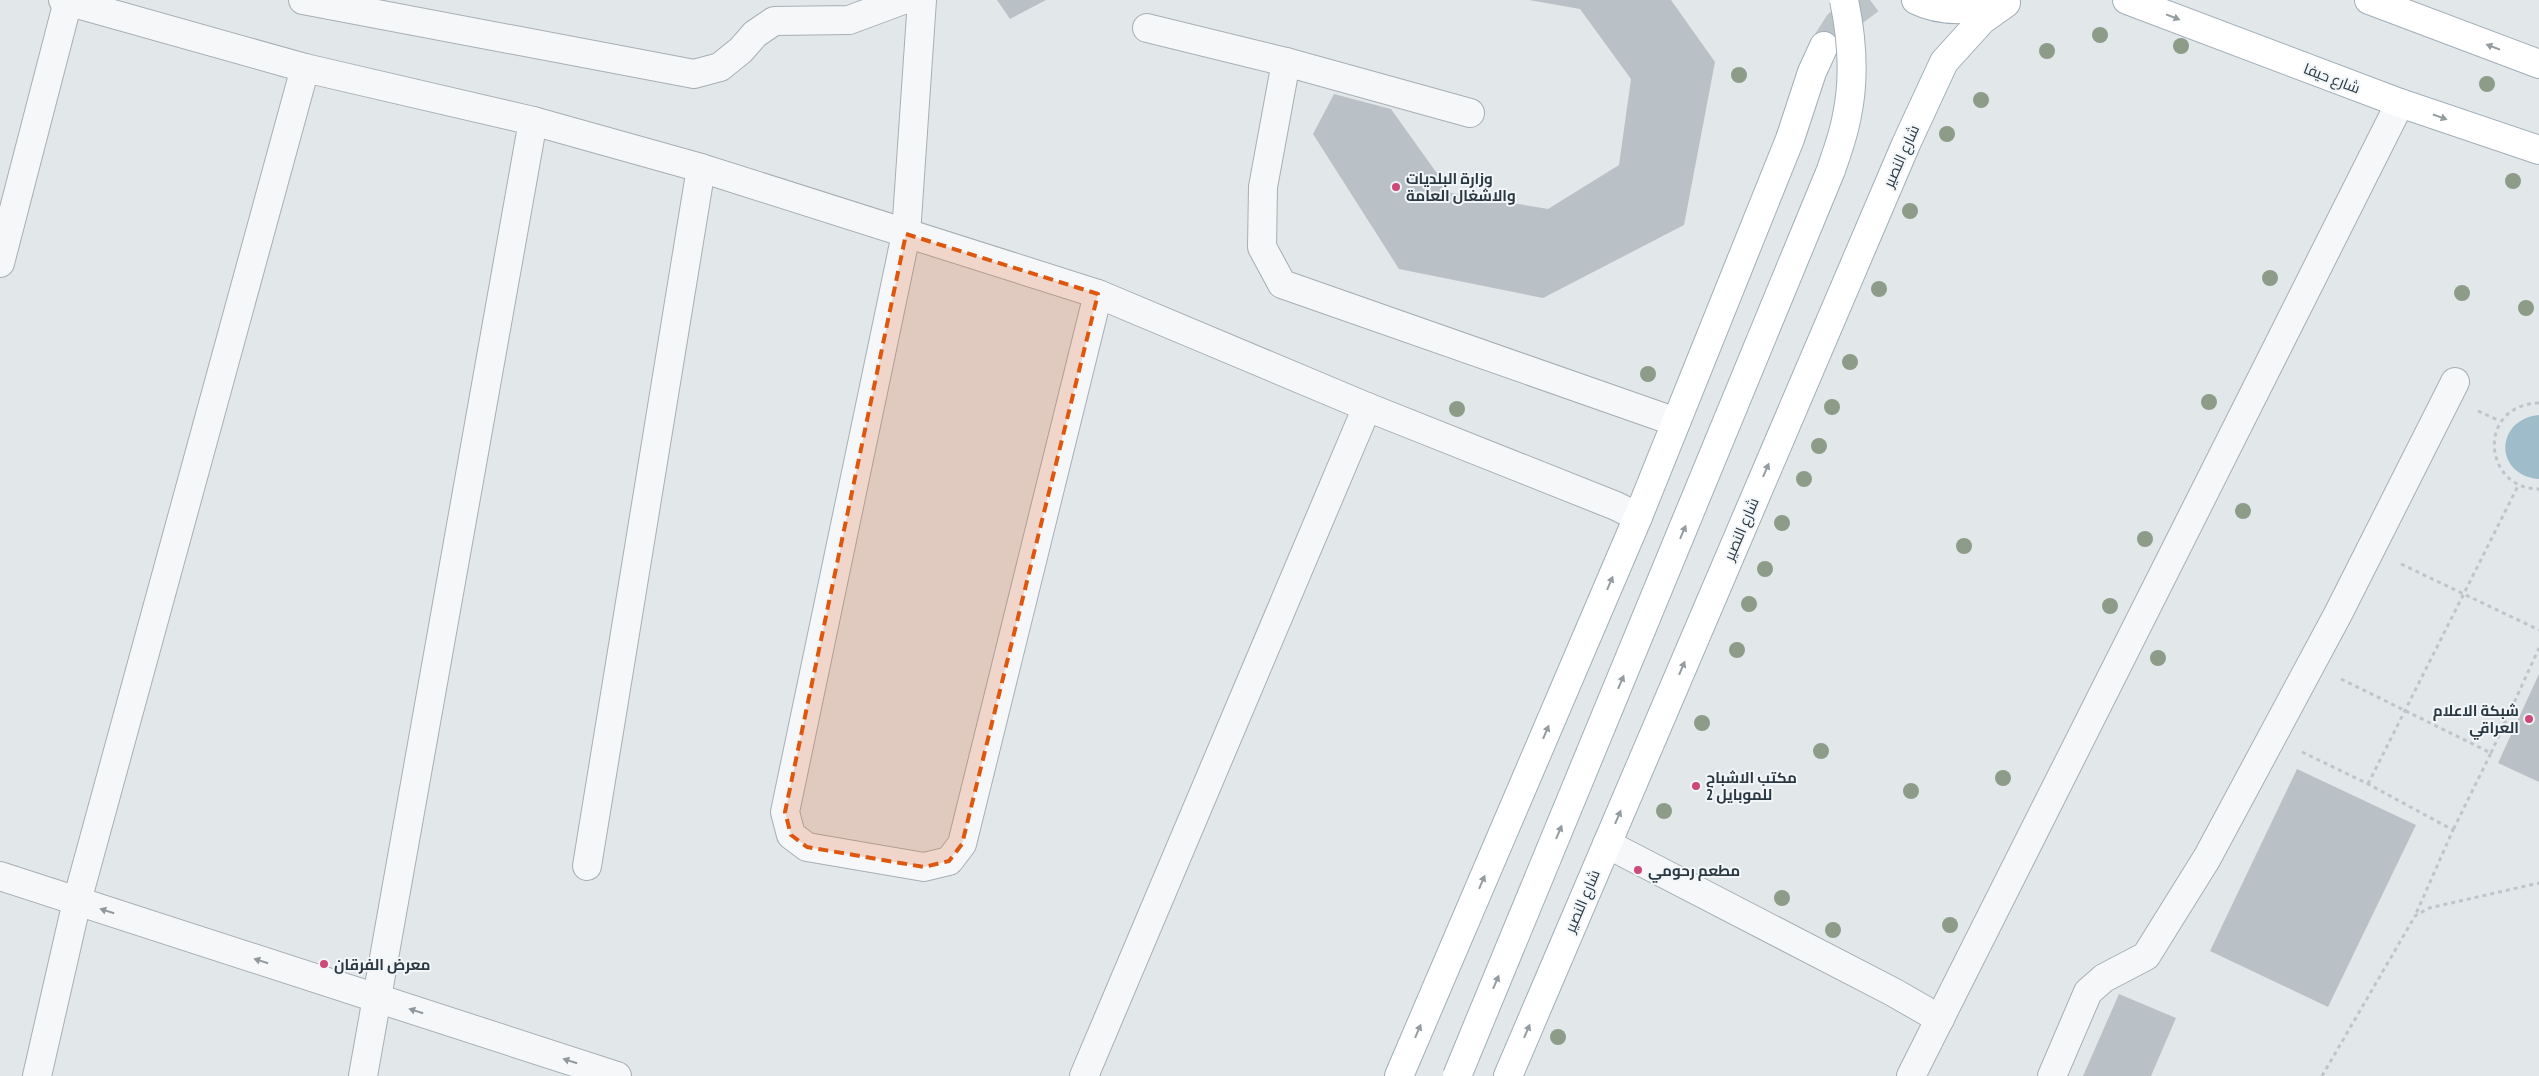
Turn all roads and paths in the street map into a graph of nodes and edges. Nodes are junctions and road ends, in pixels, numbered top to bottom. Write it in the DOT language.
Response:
graph roads {
  1 [pos="66,0"];
  2 [pos="303,0"];
  3 [pos="903,0"];
  4 [pos="922,0"];
  5 [pos="1844,0"];
  6 [pos="1916,0"];
  7 [pos="2127,0"];
  8 [pos="2369,0"];
  9 [pos="2009,2"];
  10 [pos="1147,28"];
  11 [pos="1824,46"];
  12 [pos="1286,62"];
  13 [pos="2539,64"];
  14 [pos="304,68"];
  15 [pos="2400,103"];
  16 [pos="1470,113"];
  17 [pos="533,121"];
  18 [pos="2539,150"];
  19 [pos="701,168"];
  20 [pos="906,234"];
  21 [pos="0,263"];
  22 [pos="1098,294"];
  23 [pos="2455,382"];
  24 [pos="2539,404"];
  25 [pos="1366,407"];
  26 [pos="1676,422"];
  27 [pos="2518,486"];
  28 [pos="2539,489"];
  29 [pos="1627,512"];
  30 [pos="2371,550"];
  31 [pos="2463,594"];
  32 [pos="2539,630"];
  33 [pos="2539,648"];
  34 [pos="2311,664"];
  35 [pos="2404,711"];
  36 [pos="2272,738"];
  37 [pos="2491,753"];
  38 [pos="2368,784"];
  39 [pos="2453,830"];
  40 [pos="1607,844"];
  41 [pos="587,866"];
  42 [pos="0,876"];
  43 [pos="2539,883"];
  44 [pos="77,901"];
  45 [pos="2415,916"];
  46 [pos="378,999"];
  47 [pos="1940,1019"];
  48 [pos="37,1076"];
  49 [pos="363,1076"];
  50 [pos="617,1076"];
  51 [pos="1084,1076"];
  52 [pos="1399,1076"];
  53 [pos="1458,1076"];
  54 [pos="1508,1076"];
  55 [pos="1911,1076"];
  56 [pos="2052,1076"];
  57 [pos="2322,1076"];
  1 -- 14 [label="street"];
  1 -- 21 [label="street"];
  2 -- 3 [label="street"];
  4 -- 20 [label="street"];
  53 -- 5 [label="main road, one-way, bridge"];
  6 -- 9 [label="main road"];
  7 -- 15 [label="main road, شارع حيفا, one-way"];
  13 -- 8 [label="main road, one-way"];
  40 -- 9 [label="main road, شارع النصیر, one-way"];
  10 -- 12 [label="street"];
  11 -- 26 [label="main road"];
  12 -- 16 [label="street"];
  12 -- 26 [label="street"];
  14 -- 17 [label="street"];
  14 -- 44 [label="street"];
  15 -- 18 [label="main road, شارع حيفا, one-way"];
  15 -- 47 [label="street"];
  17 -- 19 [label="street"];
  17 -- 46 [label="street"];
  19 -- 20 [label="street"];
  19 -- 41 [label="street"];
  20 -- 22 [label="street"];
  20 -- 22 [label="street"];
  22 -- 25 [label="street"];
  23 -- 30 [label="street"];
  24 -- 27 [label="path"];
  25 -- 29 [label="street"];
  25 -- 51 [label="street"];
  26 -- 29 [label="main road"];
  27 -- 28 [label="path"];
  27 -- 31 [label="path"];
  52 -- 29 [label="main road, one-way"];
  30 -- 31 [label="path"];
  30 -- 34 [label="street"];
  31 -- 32 [label="path"];
  31 -- 35 [label="path"];
  33 -- 37 [label="path"];
  34 -- 35 [label="path"];
  34 -- 36 [label="street"];
  35 -- 37 [label="path"];
  35 -- 38 [label="path"];
  36 -- 38 [label="path"];
  36 -- 56 [label="street"];
  37 -- 39 [label="path"];
  38 -- 39 [label="path"];
  39 -- 45 [label="path"];
  40 -- 47 [label="street"];
  54 -- 40 [label="main road, شارع النصیر, one-way"];
  42 -- 44 [label="street"];
  43 -- 45 [label="path"];
  46 -- 44 [label="street, one-way"];
  44 -- 48 [label="street"];
  45 -- 57 [label="path"];
  46 -- 49 [label="street"];
  50 -- 46 [label="street, one-way"];
  47 -- 55 [label="street"];
}
